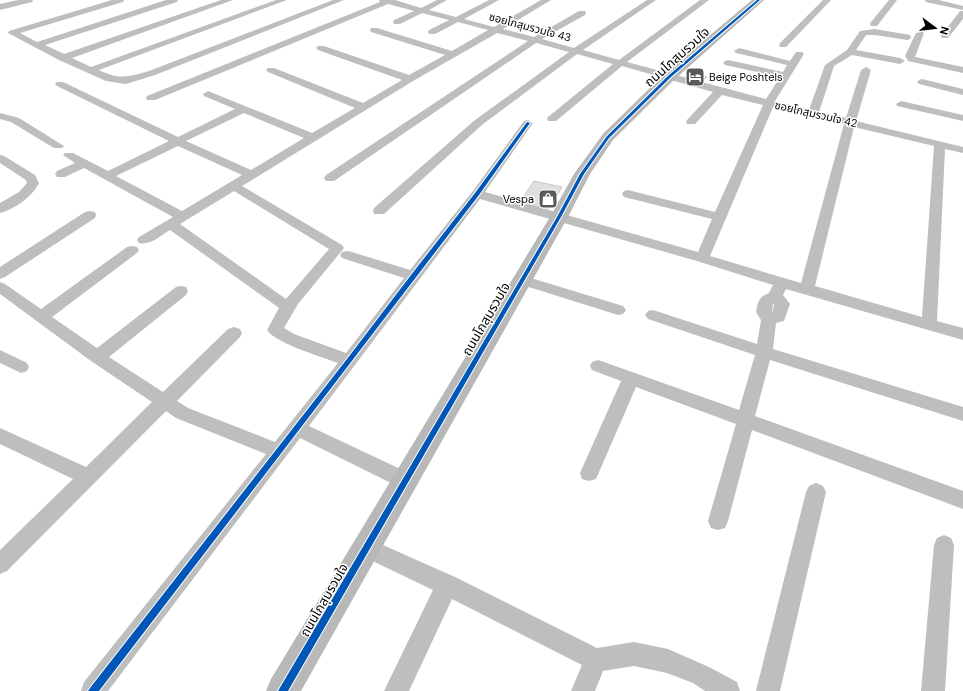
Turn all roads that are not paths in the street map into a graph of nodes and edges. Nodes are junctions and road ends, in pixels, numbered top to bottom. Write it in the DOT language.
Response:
graph roads {
  1 [pos="120,0"];
  2 [pos="174,0"];
  3 [pos="229,0"];
  4 [pos="284,0"];
  5 [pos="340,0"];
  6 [pos="387,0"];
  7 [pos="442,0"];
  8 [pos="495,0"];
  9 [pos="547,0"];
  10 [pos="652,0"];
  11 [pos="705,0"];
  12 [pos="759,0"];
  13 [pos="827,0"];
  14 [pos="893,0"];
  15 [pos="929,0"];
  16 [pos="951,2"];
  17 [pos="963,8"];
  18 [pos="421,10"];
  19 [pos="582,13"];
  20 [pos="963,13"];
  21 [pos="456,20"];
  22 [pos="397,22"];
  23 [pos="874,24"];
  24 [pos="374,30"];
  25 [pos="494,30"];
  26 [pos="432,32"];
  27 [pos="920,33"];
  28 [pos="945,36"];
  29 [pos="907,37"];
  30 [pos="535,40"];
  31 [pos="36,44"];
  32 [pos="783,45"];
  33 [pos="321,48"];
  34 [pos="576,51"];
  35 [pos="739,51"];
  36 [pos="850,52"];
  37 [pos="452,54"];
  38 [pos="62,58"];
  39 [pos="900,61"];
  40 [pos="620,63"];
  41 [pos="728,63"];
  42 [pos="91,70"];
  43 [pos="272,70"];
  44 [pos="866,70"];
  45 [pos="963,70"];
  46 [pos="670,76"];
  47 [pos="786,76"];
  48 [pos="410,79"];
  49 [pos="922,82"];
  50 [pos="60,84"];
  51 [pos="720,91"];
  52 [pos="963,92"];
  53 [pos="208,94"];
  54 [pos="151,98"];
  55 [pos="769,103"];
  56 [pos="901,104"];
  57 [pos="363,107"];
  58 [pos="243,109"];
  59 [pos="813,114"];
  60 [pos="0,116"];
  61 [pos="963,118"];
  62 [pos="552,119"];
  63 [pos="691,122"];
  64 [pos="850,122"];
  65 [pos="528,123"];
  66 [pos="311,137"];
  67 [pos="177,141"];
  68 [pos="940,145"];
  69 [pos="58,146"];
  70 [pos="963,150"];
  71 [pos="69,155"];
  72 [pos="0,158"];
  73 [pos="84,163"];
  74 [pos="61,174"];
  75 [pos="251,175"];
  76 [pos="107,176"];
  77 [pos="330,178"];
  78 [pos="234,186"];
  79 [pos="477,194"];
  80 [pos="628,194"];
  81 [pos="0,209"];
  82 [pos="380,211"];
  83 [pos="90,215"];
  84 [pos="559,217"];
  85 [pos="719,217"];
  86 [pos="177,220"];
  87 [pos="144,240"];
  88 [pos="132,250"];
  89 [pos="347,255"];
  90 [pos="702,258"];
  91 [pos="0,274"];
  92 [pos="412,276"];
  93 [pos="521,280"];
  94 [pos="0,287"];
  95 [pos="807,289"];
  96 [pos="778,290"];
  97 [pos="181,291"];
  98 [pos="287,307"];
  99 [pos="618,310"];
  100 [pos="653,315"];
  101 [pos="42,316"];
  102 [pos="929,324"];
  103 [pos="234,333"];
  104 [pos="963,334"];
  105 [pos="764,352"];
  106 [pos="0,356"];
  107 [pos="97,357"];
  108 [pos="349,361"];
  109 [pos="598,366"];
  110 [pos="21,367"];
  111 [pos="631,378"];
  112 [pos="164,402"];
  113 [pos="963,414"];
  114 [pos="746,420"];
  115 [pos="296,428"];
  116 [pos="1,438"];
  117 [pos="278,451"];
  118 [pos="589,473"];
  119 [pos="89,477"];
  120 [pos="406,481"];
  121 [pos="816,492"];
  122 [pos="963,500"];
  123 [pos="718,521"];
  124 [pos="944,545"];
  125 [pos="367,548"];
  126 [pos="0,564"];
  127 [pos="447,585"];
  128 [pos="596,660"];
  129 [pos="93,691"];
  130 [pos="283,691"];
  131 [pos="396,691"];
  132 [pos="583,691"];
  133 [pos="728,691"];
  134 [pos="768,691"];
  135 [pos="933,691"];
  1 -- 31 [label="street"];
  2 -- 31 [label="street"];
  3 -- 38 [label="street"];
  4 -- 42 [label="street"];
  5 -- 42 [label="street"];
  6 -- 18 [label="street, ซอยโกสุมรวมใจ 43"];
  6 -- 54 [label="street"];
  7 -- 18 [label="street"];
  8 -- 21 [label="street"];
  9 -- 25 [label="street"];
  10 -- 34 [label="street"];
  11 -- 40 [label="street"];
  12 -- 46 [label="street, ถนนโกสุมรวมใจ"];
  13 -- 32 [label="street"];
  14 -- 23 [label="street"];
  15 -- 16 [label="street"];
  16 -- 17 [label="street"];
  18 -- 21 [label="street, ซอยโกสุมรวมใจ 43"];
  18 -- 22 [label="street"];
  19 -- 30 [label="street"];
  20 -- 28 [label="street"];
  21 -- 25 [label="street, ซอยโกสุมรวมใจ 43"];
  21 -- 26 [label="street"];
  24 -- 37 [label="street"];
  25 -- 30 [label="street, ซอยโกสุมรวมใจ 43"];
  25 -- 37 [label="street"];
  27 -- 45 [label="street"];
  29 -- 36 [label="street"];
  30 -- 34 [label="street, ซอยโกสุมรวมใจ 43"];
  30 -- 77 [label="street"];
  31 -- 38 [label="street"];
  33 -- 48 [label="street"];
  34 -- 40 [label="street, ซอยโกสุมรวมใจ 43"];
  34 -- 82 [label="street"];
  35 -- 47 [label="street"];
  36 -- 39 [label="street"];
  36 -- 59 [label="street"];
  37 -- 48 [label="street"];
  38 -- 42 [label="street"];
  40 -- 46 [label="street, ซอยโกสุมรวมใจ 43"];
  40 -- 62 [label="street"];
  41 -- 47 [label="street"];
  43 -- 57 [label="street"];
  44 -- 64 [label="street"];
  46 -- 51 [label="street, ซอยโกสุมรวมใจ 42"];
  46 -- 84 [label="street, ถนนโกสุมรวมใจ"];
  47 -- 55 [label="street"];
  48 -- 57 [label="street"];
  49 -- 52 [label="street"];
  50 -- 67 [label="street"];
  51 -- 55 [label="street, ซอยโกสุมรวมใจ 42"];
  51 -- 63 [label="street"];
  53 -- 58 [label="street"];
  55 -- 59 [label="street, ซอยโกสุมรวมใจ 42"];
  55 -- 85 [label="street"];
  56 -- 61 [label="street"];
  57 -- 66 [label="street"];
  58 -- 66 [label="street"];
  58 -- 67 [label="street"];
  59 -- 64 [label="street, ซอยโกสุมรวมใจ 42"];
  60 -- 69 [label="street"];
  64 -- 68 [label="street, ซอยโกสุมรวมใจ 42"];
  64 -- 95 [label="street"];
  65 -- 79 [label="street"];
  66 -- 75 [label="street"];
  67 -- 75 [label="street"];
  67 -- 76 [label="street"];
  68 -- 70 [label="street, ซอยโกสุมรวมใจ 42"];
  68 -- 102 [label="street"];
  71 -- 73 [label="street"];
  72 -- 81 [label="street"];
  73 -- 74 [label="street"];
  73 -- 76 [label="street"];
  75 -- 78 [label="street"];
  76 -- 86 [label="street"];
  78 -- 86 [label="street"];
  78 -- 98 [label="street"];
  79 -- 84 [label="street"];
  79 -- 92 [label="street"];
  80 -- 85 [label="street"];
  83 -- 91 [label="street"];
  84 -- 90 [label="street"];
  84 -- 93 [label="street, ถนนโกสุมรวมใจ"];
  85 -- 90 [label="street"];
  86 -- 87 [label="street"];
  86 -- 98 [label="street"];
  88 -- 101 [label="street"];
  89 -- 92 [label="street"];
  90 -- 96 [label="street"];
  92 -- 108 [label="street"];
  93 -- 99 [label="street"];
  93 -- 120 [label="street, ถนนโกสุมรวมใจ"];
  94 -- 101 [label="street"];
  95 -- 96 [label="street"];
  95 -- 102 [label="street"];
  96 -- 105 [label="street"];
  97 -- 107 [label="street"];
  98 -- 108 [label="street"];
  100 -- 105 [label="street"];
  101 -- 107 [label="street"];
  102 -- 104 [label="street"];
  103 -- 112 [label="street"];
  105 -- 113 [label="street"];
  105 -- 114 [label="street"];
  106 -- 110 [label="street"];
  107 -- 112 [label="street"];
  108 -- 115 [label="street"];
  109 -- 111 [label="street"];
  111 -- 114 [label="street"];
  111 -- 118 [label="street"];
  112 -- 117 [label="street"];
  112 -- 119 [label="street"];
  114 -- 122 [label="street"];
  114 -- 123 [label="street"];
  115 -- 117 [label="street"];
  115 -- 120 [label="street"];
  116 -- 119 [label="street"];
  117 -- 129 [label="street"];
  119 -- 126 [label="street"];
  120 -- 125 [label="street, ถนนโกสุมรวมใจ"];
  121 -- 134 [label="street"];
  124 -- 135 [label="street"];
  125 -- 127 [label="street"];
  125 -- 130 [label="street, ถนนโกสุมรวมใจ"];
  127 -- 128 [label="street"];
  127 -- 131 [label="street"];
  128 -- 132 [label="street"];
  128 -- 133 [label="street"];
}
